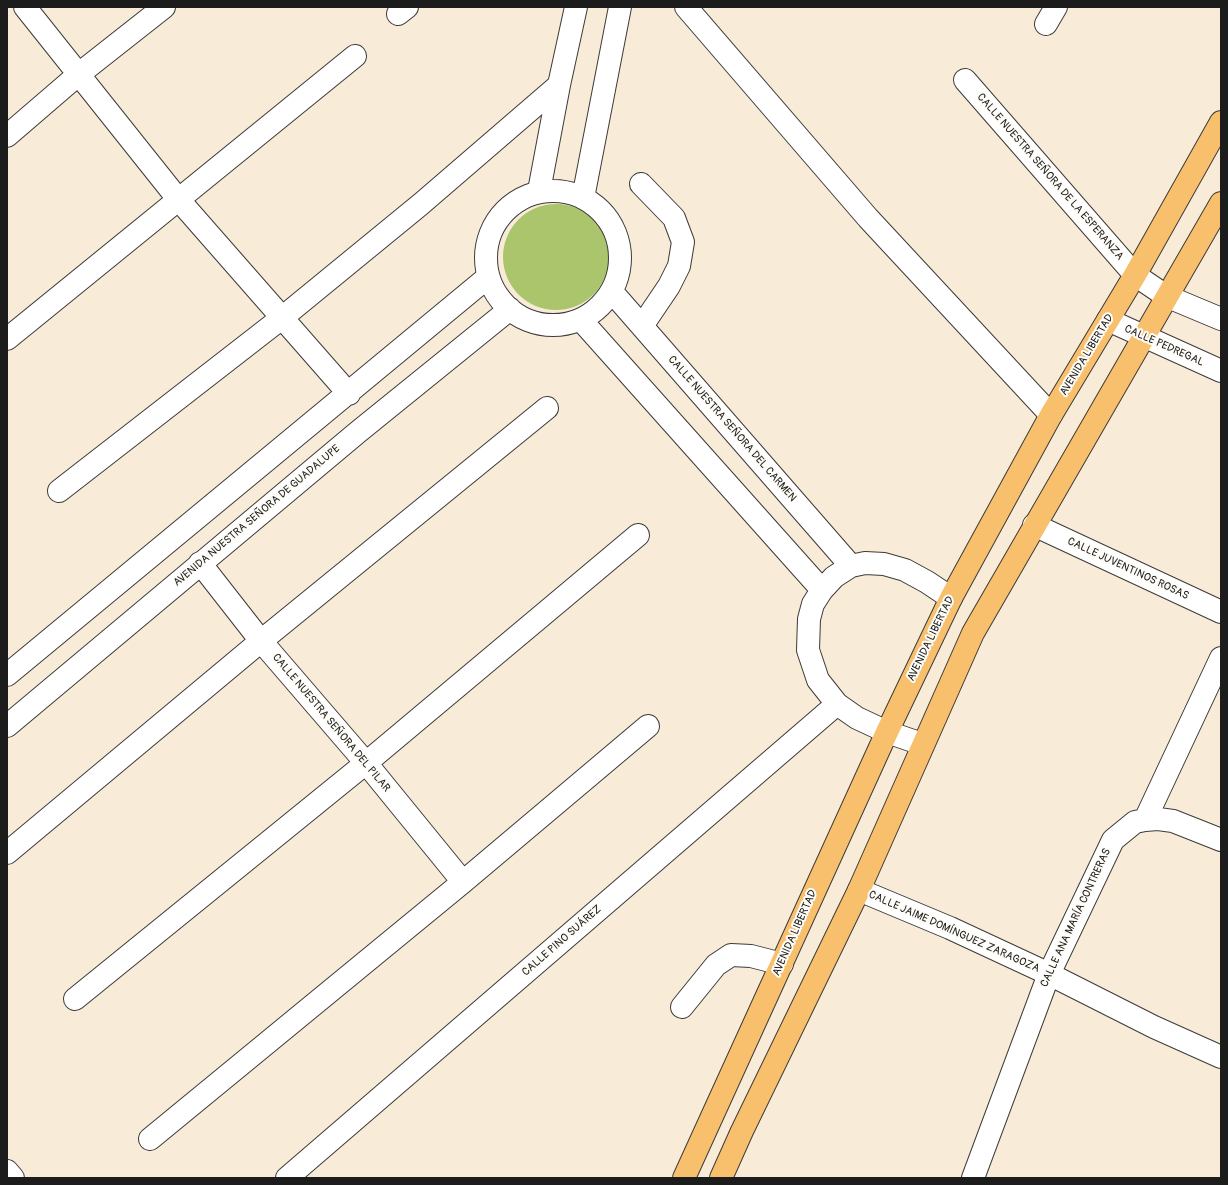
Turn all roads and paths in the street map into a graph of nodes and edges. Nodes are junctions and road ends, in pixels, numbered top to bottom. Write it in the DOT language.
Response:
graph roads {
  1 [pos="25,7"];
  2 [pos="164,7"];
  3 [pos="576,7"];
  4 [pos="620,7"];
  5 [pos="686,7"];
  6 [pos="355,56"];
  7 [pos="79,74"];
  8 [pos="965,80"];
  9 [pos="559,85"];
  10 [pos="1221,122"];
  11 [pos="7,136"];
  12 [pos="641,184"];
  13 [pos="539,191"];
  14 [pos="583,198"];
  15 [pos="178,199"];
  16 [pos="1221,203"];
  17 [pos="1135,275"];
  18 [pos="488,278"];
  19 [pos="613,292"];
  20 [pos="1166,296"];
  21 [pos="510,309"];
  22 [pos="283,317"];
  23 [pos="1221,319"];
  24 [pos="581,320"];
  25 [pos="1108,320"];
  26 [pos="642,326"];
  27 [pos="1144,338"];
  28 [pos="7,339"];
  29 [pos="1221,371"];
  30 [pos="349,394"];
  31 [pos="547,408"];
  32 [pos="1051,415"];
  33 [pos="59,491"];
  34 [pos="1034,525"];
  35 [pos="638,535"];
  36 [pos="200,563"];
  37 [pos="851,566"];
  38 [pos="822,590"];
  39 [pos="951,598"];
  40 [pos="1221,612"];
  41 [pos="261,641"];
  42 [pos="1221,658"];
  43 [pos="7,674"];
  44 [pos="837,704"];
  45 [pos="7,726"];
  46 [pos="648,726"];
  47 [pos="887,732"];
  48 [pos="922,744"];
  49 [pos="366,763"];
  50 [pos="1145,820"];
  51 [pos="1221,840"];
  52 [pos="7,853"];
  53 [pos="463,882"];
  54 [pos="859,890"];
  55 [pos="782,964"];
  56 [pos="1049,974"];
  57 [pos="75,999"];
  58 [pos="682,1007"];
  59 [pos="1221,1057"];
  60 [pos="150,1139"];
  61 [pos="7,1171"];
  62 [pos="13,1178"];
  63 [pos="287,1178"];
  64 [pos="684,1178"];
  65 [pos="721,1178"];
  66 [pos="973,1178"];
  1 -- 7 [label="street"];
  2 -- 7 [label="street"];
  3 -- 9 [label="street"];
  4 -- 14 [label="street"];
  5 -- 32 [label="street"];
  6 -- 15 [label="street"];
  7 -- 11 [label="street"];
  7 -- 15 [label="street"];
  8 -- 17 [label="street, CALLE NUESTRA SEÑORA DE LA ESPERANZA"];
  9 -- 13 [label="street"];
  9 -- 22 [label="street"];
  10 -- 17 [label="main road, AVENIDA LIBERTAD"];
  12 -- 26 [label="street"];
  13 -- 14 [label="street"];
  13 -- 18 [label="street"];
  14 -- 19 [label="street"];
  15 -- 22 [label="street"];
  15 -- 28 [label="street"];
  16 -- 20 [label="main road"];
  17 -- 20 [label="street"];
  17 -- 25 [label="main road, AVENIDA LIBERTAD"];
  18 -- 21 [label="street"];
  18 -- 30 [label="street"];
  19 -- 24 [label="street"];
  19 -- 26 [label="street, CALLE NUESTRA SEÑORA DEL CARMEN"];
  20 -- 23 [label="street"];
  20 -- 27 [label="main road"];
  21 -- 24 [label="street"];
  21 -- 36 [label="street, AVENIDA NUESTRA SEÑORA DE GUADALUPE"];
  22 -- 30 [label="street"];
  22 -- 33 [label="street"];
  24 -- 38 [label="street"];
  25 -- 27 [label="street, CALLE PEDREGAL"];
  25 -- 32 [label="main road, AVENIDA LIBERTAD"];
  26 -- 37 [label="street, CALLE NUESTRA SEÑORA DEL CARMEN"];
  27 -- 29 [label="street, CALLE PEDREGAL"];
  27 -- 34 [label="main road"];
  30 -- 43 [label="street"];
  31 -- 41 [label="street"];
  32 -- 39 [label="main road, AVENIDA LIBERTAD"];
  34 -- 40 [label="street, CALLE JUVENTINOS ROSAS"];
  34 -- 48 [label="main road"];
  35 -- 49 [label="street"];
  36 -- 41 [label="street, CALLE NUESTRA SEÑORA DEL PILAR"];
  36 -- 45 [label="street, AVENIDA NUESTRA SEÑORA DE GUADALUPE"];
  37 -- 38 [label="street"];
  37 -- 39 [label="street"];
  38 -- 44 [label="street"];
  39 -- 47 [label="main road, AVENIDA LIBERTAD"];
  41 -- 49 [label="street, CALLE NUESTRA SEÑORA DEL PILAR"];
  41 -- 52 [label="street"];
  42 -- 50 [label="street"];
  44 -- 47 [label="street"];
  44 -- 63 [label="street, CALLE PINO SUÁREZ"];
  46 -- 53 [label="street"];
  47 -- 48 [label="street"];
  47 -- 55 [label="main road, AVENIDA LIBERTAD"];
  48 -- 54 [label="main road"];
  49 -- 53 [label="street, CALLE NUESTRA SEÑORA DEL PILAR"];
  49 -- 57 [label="street"];
  50 -- 51 [label="street"];
  50 -- 56 [label="street, CALLE ANA MARÍA CONTRERAS"];
  53 -- 60 [label="street"];
  54 -- 56 [label="street, CALLE JAIME DOMÍNGUEZ ZARAGOZA"];
  54 -- 65 [label="main road"];
  55 -- 58 [label="street"];
  55 -- 64 [label="main road, AVENIDA LIBERTAD"];
  56 -- 59 [label="street, CALLE JAIME DOMÍNGUEZ ZARAGOZA"];
  56 -- 66 [label="street, CALLE ANA MARÍA CONTRERAS"];
  61 -- 62 [label="street"];
}
